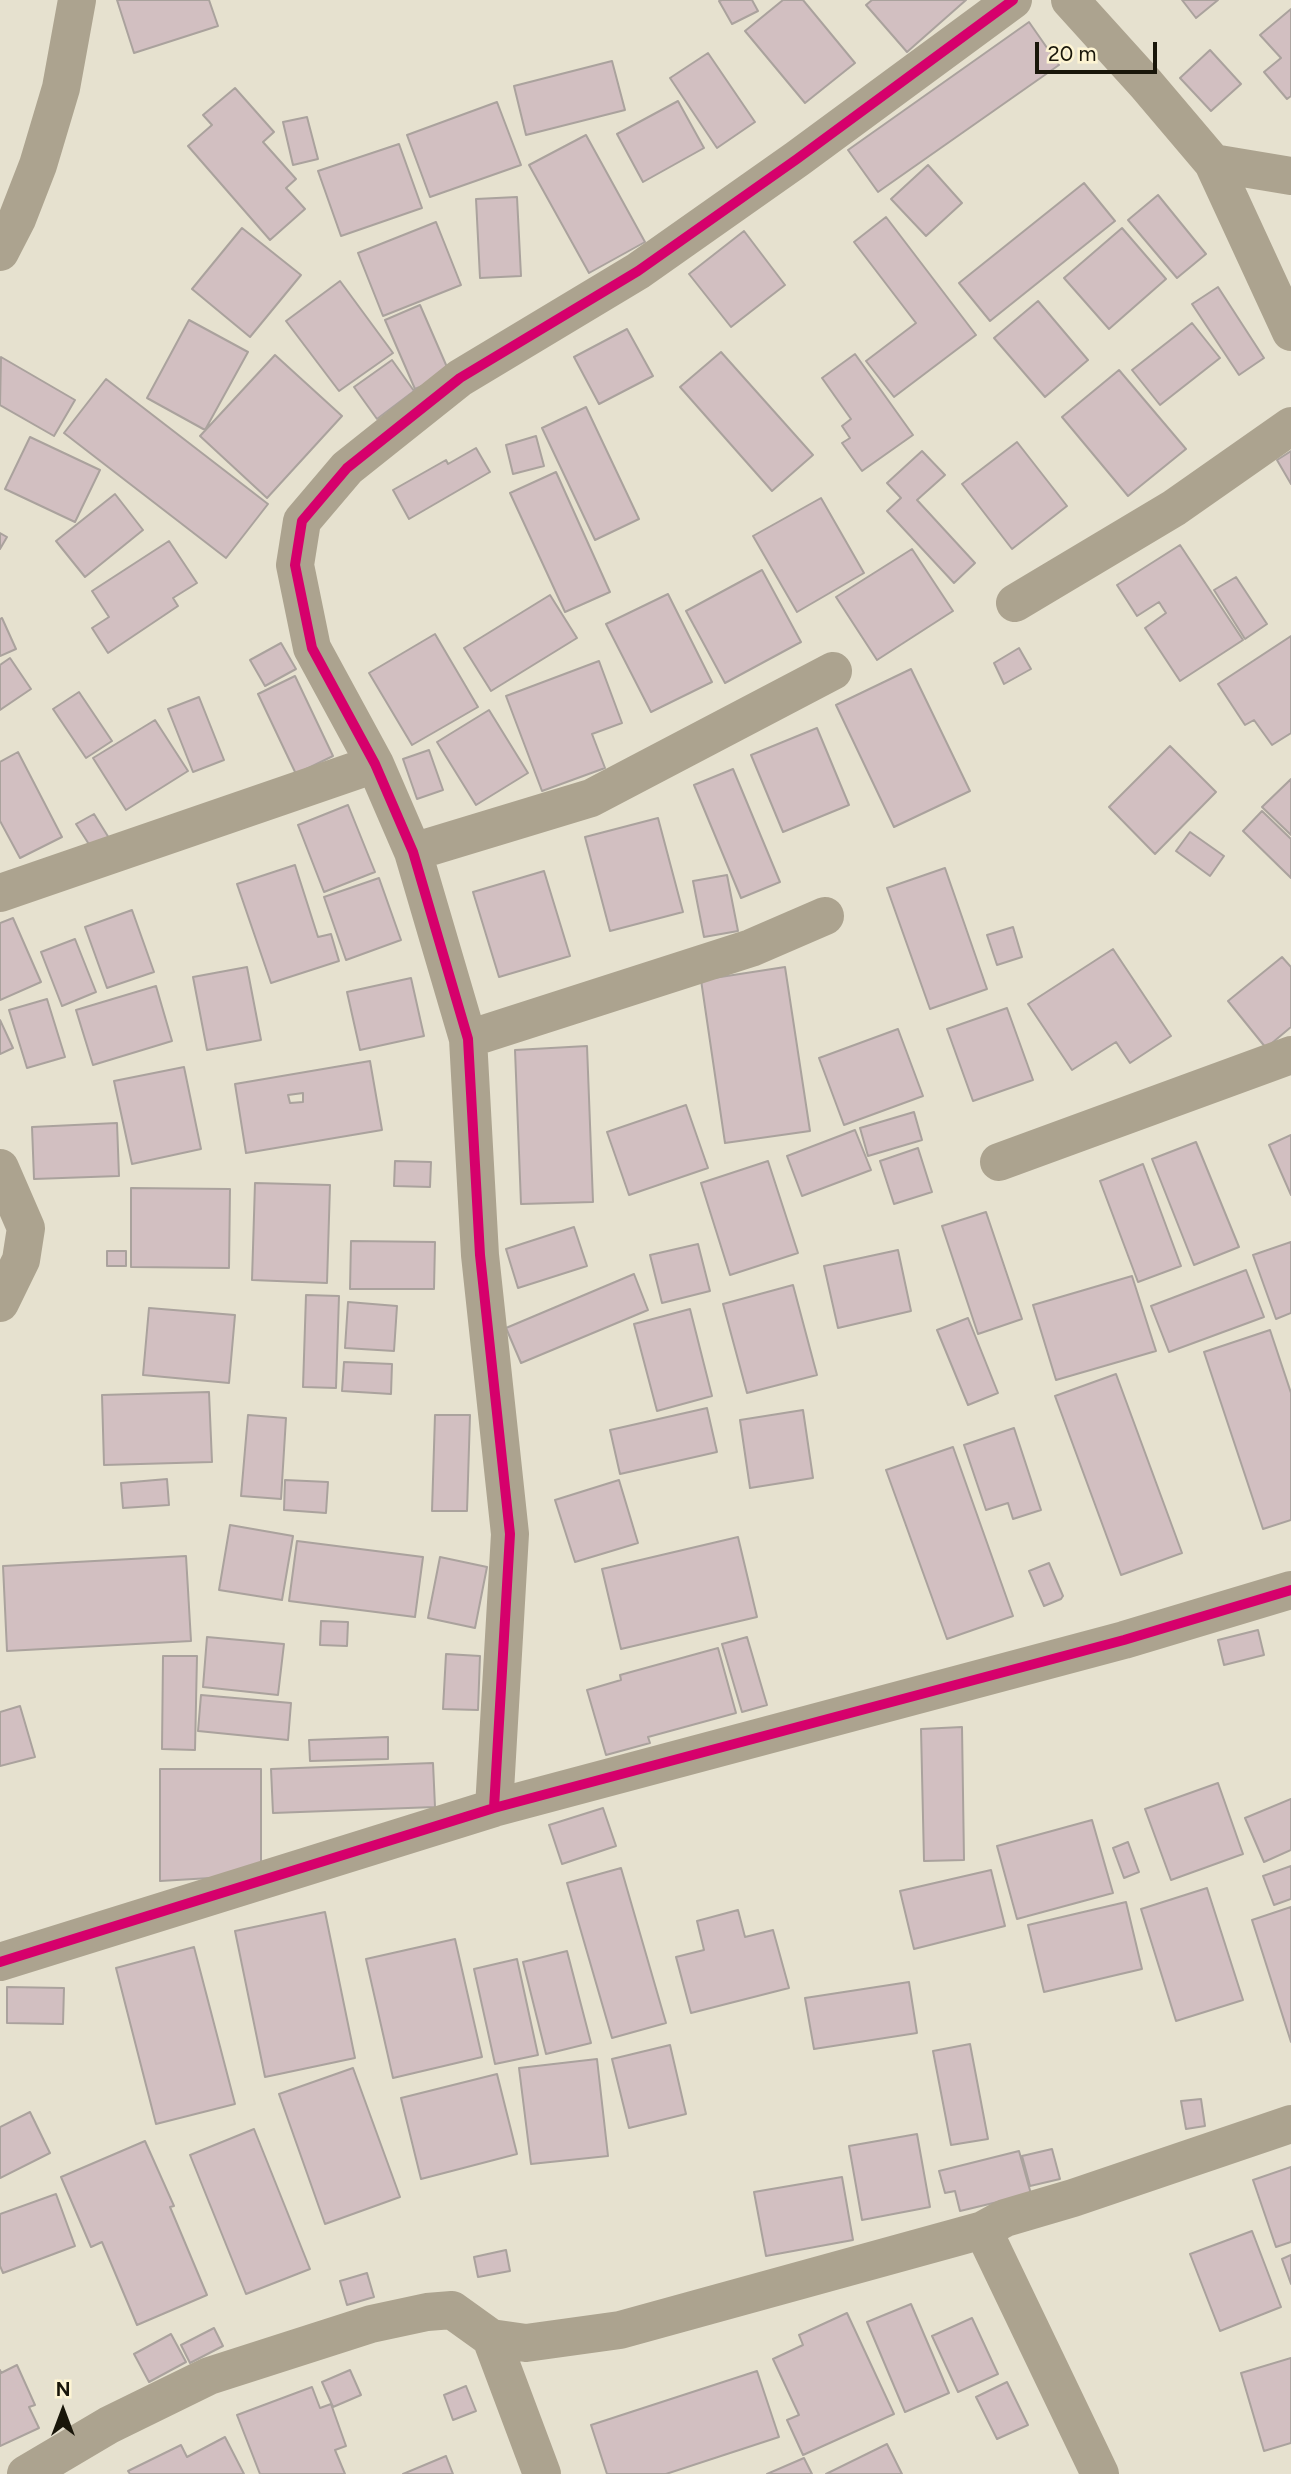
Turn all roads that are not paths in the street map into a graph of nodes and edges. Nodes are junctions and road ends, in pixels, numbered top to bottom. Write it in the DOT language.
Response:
graph roads {
  1 [pos="1013,0"];
  2 [pos="1070,0"];
  3 [pos="67,4"];
  4 [pos="1213,163"];
  5 [pos="1291,176"];
  6 [pos="0,252"];
  7 [pos="1291,332"];
  8 [pos="1291,426"];
  9 [pos="1015,603"];
  10 [pos="833,671"];
  11 [pos="375,764"];
  12 [pos="413,852"];
  13 [pos="0,893"];
  14 [pos="825,916"];
  15 [pos="468,1039"];
  16 [pos="1291,1055"];
  17 [pos="999,1162"];
  18 [pos="0,1168"];
  19 [pos="0,1303"];
  20 [pos="1291,1590"];
  21 [pos="494,1808"];
  22 [pos="0,1962"];
  23 [pos="1291,2123"];
  24 [pos="983,2230"];
  25 [pos="491,2338"];
  26 [pos="26,2474"];
  27 [pos="542,2474"];
  28 [pos="1100,2474"];
  1 -- 11 [label="street"];
  2 -- 4 [label="street"];
  3 -- 6 [label="street"];
  4 -- 5 [label="street"];
  4 -- 7 [label="street"];
  8 -- 9 [label="street"];
  10 -- 12 [label="street"];
  11 -- 12 [label="street"];
  11 -- 13 [label="street"];
  12 -- 15 [label="street"];
  14 -- 15 [label="street"];
  15 -- 21 [label="street"];
  16 -- 17 [label="street"];
  18 -- 19 [label="street"];
  20 -- 21 [label="street"];
  21 -- 22 [label="street"];
  23 -- 24 [label="street"];
  24 -- 25 [label="street"];
  24 -- 28 [label="street"];
  25 -- 26 [label="street"];
  25 -- 27 [label="street"];
}
